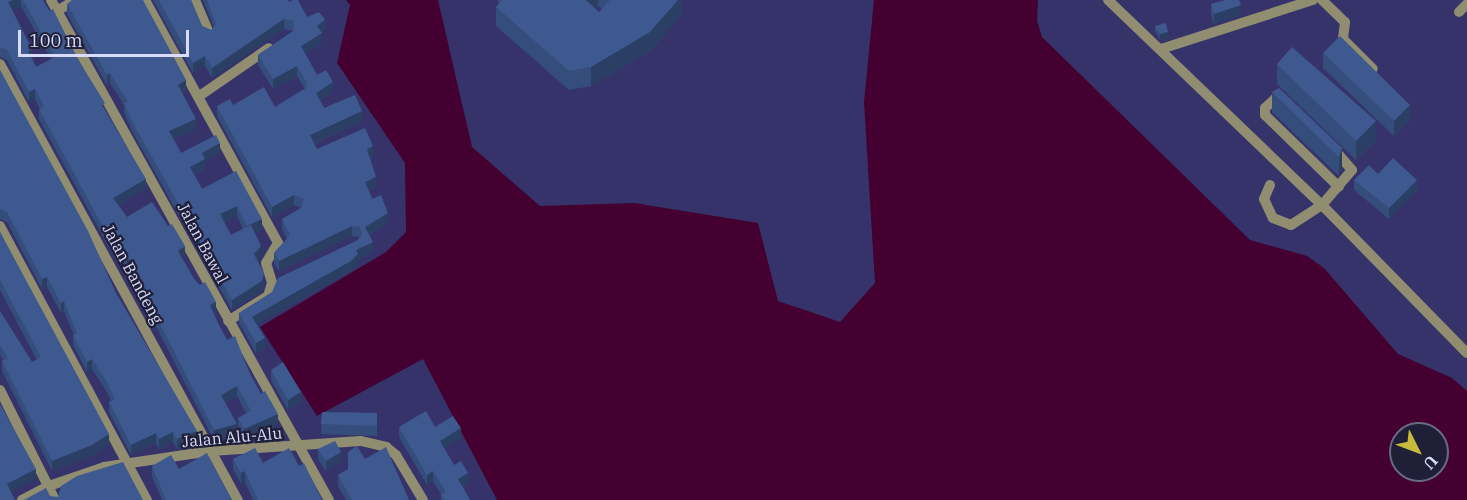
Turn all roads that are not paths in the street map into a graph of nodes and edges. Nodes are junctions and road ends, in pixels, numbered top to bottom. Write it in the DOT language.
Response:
graph roads {
  1 [pos="51,0"];
  2 [pos="75,0"];
  3 [pos="145,0"];
  4 [pos="195,0"];
  5 [pos="1108,0"];
  6 [pos="1313,0"];
  7 [pos="1322,0"];
  8 [pos="57,11"];
  9 [pos="209,33"];
  10 [pos="279,42"];
  11 [pos="1161,49"];
  12 [pos="0,64"];
  13 [pos="1379,75"];
  14 [pos="198,97"];
  15 [pos="1297,115"];
  16 [pos="1327,143"];
  17 [pos="1270,185"];
  18 [pos="1339,187"];
  19 [pos="1322,205"];
  20 [pos="0,226"];
  21 [pos="228,321"];
  22 [pos="1467,354"];
  23 [pos="0,390"];
  24 [pos="298,446"];
  25 [pos="211,452"];
  26 [pos="126,464"];
  27 [pos="46,486"];
  28 [pos="22,500"];
  29 [pos="54,500"];
  30 [pos="147,500"];
  31 [pos="238,500"];
  32 [pos="329,500"];
  33 [pos="423,500"];
  1 -- 8 [label="street, Jalan Bawal"];
  2 -- 8 [label="street"];
  3 -- 14 [label="street"];
  4 -- 9 [label="street"];
  5 -- 11 [label="street"];
  6 -- 11 [label="street"];
  7 -- 13 [label="street"];
  8 -- 21 [label="street, Jalan Bawal"];
  10 -- 14 [label="street"];
  11 -- 19 [label="street"];
  12 -- 25 [label="street, Jalan Bandeng"];
  14 -- 21 [label="street"];
  15 -- 18 [label="street"];
  16 -- 18 [label="street"];
  17 -- 19 [label="street"];
  18 -- 19 [label="street"];
  19 -- 22 [label="street"];
  20 -- 26 [label="street"];
  21 -- 24 [label="street, Jalan Bawal"];
  23 -- 27 [label="street"];
  24 -- 25 [label="street, Jalan Alu-Alu"];
  24 -- 32 [label="street, Jalan Bawal"];
  24 -- 33 [label="street, Jalan Alu-Alu"];
  25 -- 26 [label="street, Jalan Alu-Alu"];
  25 -- 31 [label="street, Jalan Bandeng"];
  26 -- 27 [label="street, Jalan Alu-Alu"];
  26 -- 30 [label="street"];
  27 -- 28 [label="street, Jalan Alu-Alu"];
  27 -- 29 [label="street"];
}
